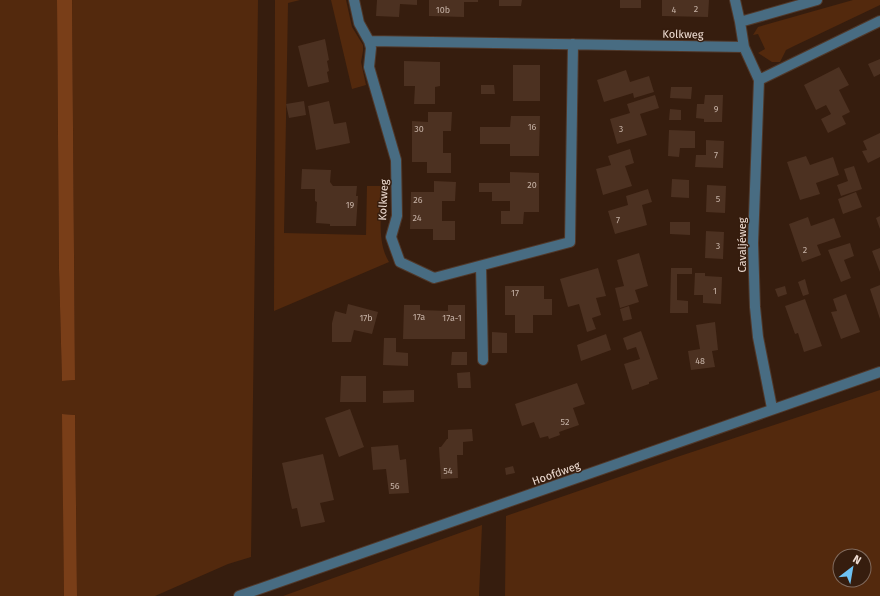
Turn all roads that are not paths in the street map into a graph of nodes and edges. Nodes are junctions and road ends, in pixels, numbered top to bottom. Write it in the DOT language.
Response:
graph roads {
  1 [pos="354,0"];
  2 [pos="735,0"];
  3 [pos="818,0"];
  4 [pos="880,21"];
  5 [pos="740,22"];
  6 [pos="369,41"];
  7 [pos="573,44"];
  8 [pos="744,46"];
  9 [pos="759,80"];
  10 [pos="481,266"];
  11 [pos="483,360"];
  12 [pos="880,372"];
  13 [pos="772,408"];
  14 [pos="239,596"];
  1 -- 6 [label="street"];
  2 -- 5 [label="street, Cavaljéweg"];
  3 -- 5 [label="street"];
  4 -- 9 [label="street"];
  5 -- 8 [label="street, Cavaljéweg"];
  6 -- 7 [label="street, Kolkweg"];
  6 -- 10 [label="street, Kolkweg"];
  7 -- 8 [label="street, Kolkweg"];
  7 -- 10 [label="street, Kolkweg"];
  8 -- 9 [label="street, Cavaljéweg"];
  9 -- 13 [label="street, Cavaljéweg"];
  10 -- 11 [label="street"];
  12 -- 13 [label="street, Hoofdweg"];
  13 -- 14 [label="street, Hoofdweg"];
}
